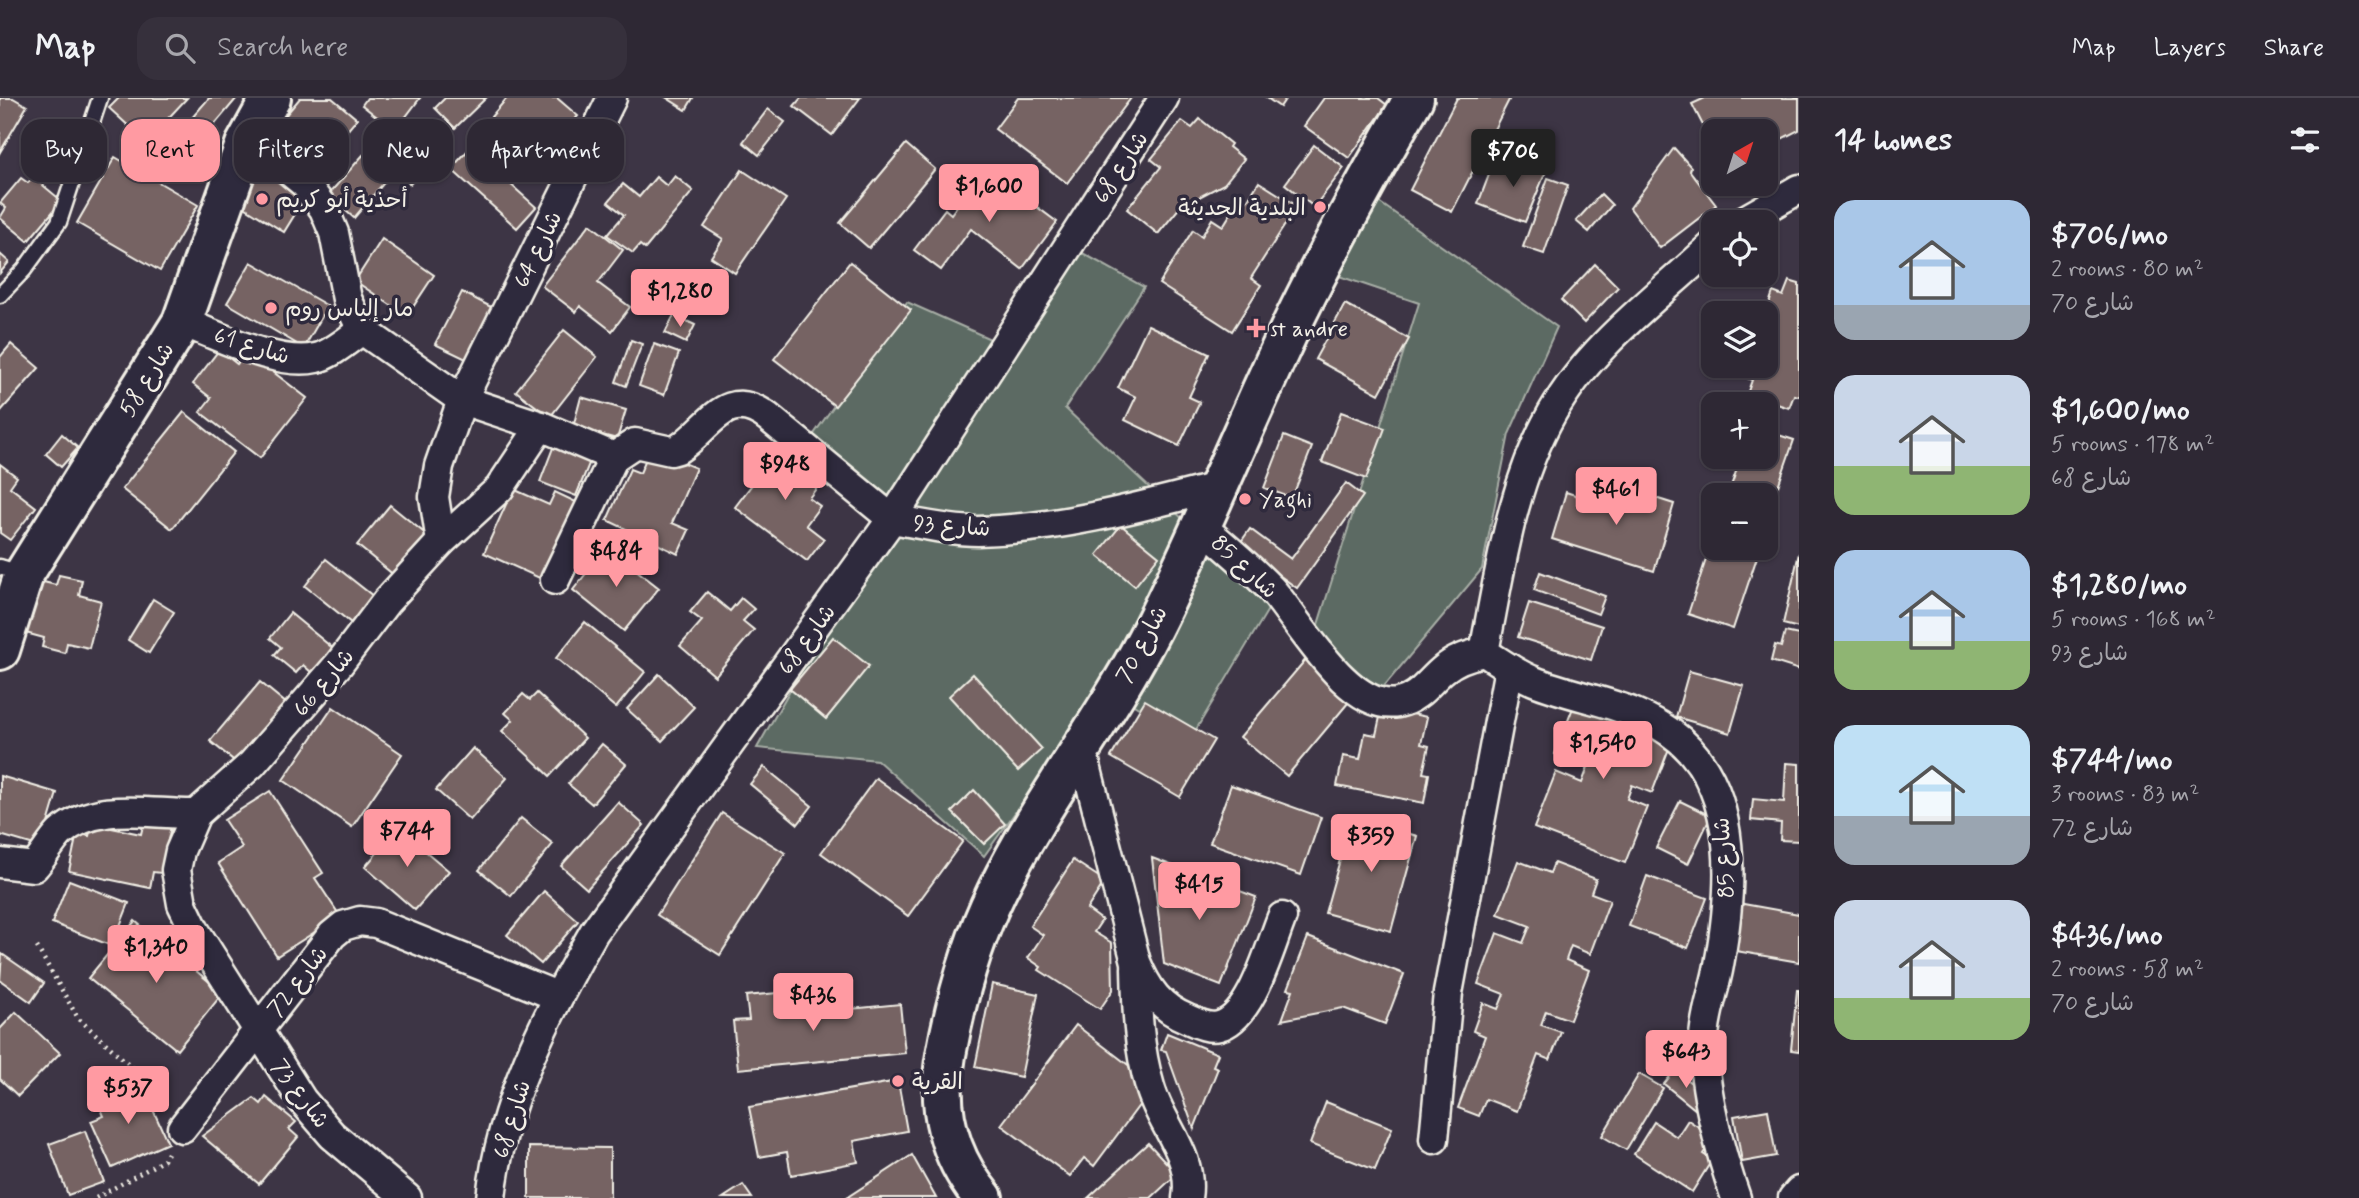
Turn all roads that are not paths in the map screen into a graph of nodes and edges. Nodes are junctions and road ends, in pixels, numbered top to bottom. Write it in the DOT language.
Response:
graph roads {
  1 [pos="100,98"];
  2 [pos="271,98"];
  3 [pos="612,98"];
  4 [pos="1164,98"];
  5 [pos="1414,98"];
  6 [pos="259,119"];
  7 [pos="234,176"];
  8 [pos="303,182"];
  9 [pos="1799,189"];
  10 [pos="1760,210"];
  11 [pos="1701,256"];
  12 [pos="0,295"];
  13 [pos="182,322"];
  14 [pos="362,330"];
  15 [pos="462,400"];
  16 [pos="541,426"];
  17 [pos="614,457"];
  18 [pos="1217,487"];
  19 [pos="892,519"];
  20 [pos="1199,524"];
  21 [pos="441,542"];
  22 [pos="12,570"];
  23 [pos="555,580"];
  24 [pos="0,650"];
  25 [pos="1484,652"];
  26 [pos="1509,668"];
  27 [pos="1081,746"];
  28 [pos="196,814"];
  29 [pos="0,863"];
  30 [pos="1282,917"];
  31 [pos="1136,962"];
  32 [pos="557,996"];
  33 [pos="258,1031"];
  34 [pos="182,1128"];
  35 [pos="1434,1139"];
  36 [pos="1799,1191"];
  37 [pos="407,1198"];
  38 [pos="491,1198"];
  39 [pos="983,1198"];
  40 [pos="1187,1198"];
  41 [pos="1736,1198"];
  42 [pos="1793,1198"];
  1 -- 12 [label="lane"];
  2 -- 6 [label="street, شارع 58"];
  3 -- 15 [label="street, شارع 64"];
  4 -- 19 [label="street, شارع 68"];
  5 -- 18 [label="street, شارع 70"];
  7 -- 13 [label="street, شارع 58"];
  8 -- 14 [label="street"];
  9 -- 10 [label="street"];
  11 -- 25 [label="street"];
  13 -- 14 [label="street, شارع 61"];
  13 -- 22 [label="street, شارع 58"];
  14 -- 15 [label="street"];
  15 -- 16 [label="street"];
  15 -- 21 [label="street"];
  16 -- 17 [label="street"];
  16 -- 21 [label="street, شارع 66"];
  17 -- 19 [label="street, شارع 93"];
  17 -- 23 [label="street"];
  18 -- 19 [label="street, شارع 93"];
  18 -- 20 [label="street, شارع 70"];
  19 -- 32 [label="street, شارع 68"];
  20 -- 25 [label="street, شارع 85"];
  20 -- 27 [label="street, شارع 70"];
  21 -- 28 [label="street, شارع 66"];
  22 -- 24 [label="street, شارع 58"];
  25 -- 26 [label="street, شارع 85"];
  26 -- 35 [label="street"];
  26 -- 41 [label="street, شارع 85"];
  27 -- 31 [label="street"];
  27 -- 39 [label="street, شارع 70"];
  28 -- 29 [label="street"];
  28 -- 33 [label="street, شارع 73"];
  30 -- 31 [label="street"];
  31 -- 40 [label="street"];
  32 -- 33 [label="street, شارع 72"];
  32 -- 38 [label="street, شارع 68"];
  33 -- 34 [label="street, شارع 72"];
  33 -- 37 [label="street, شارع 73"];
  36 -- 42 [label="street"];
}
